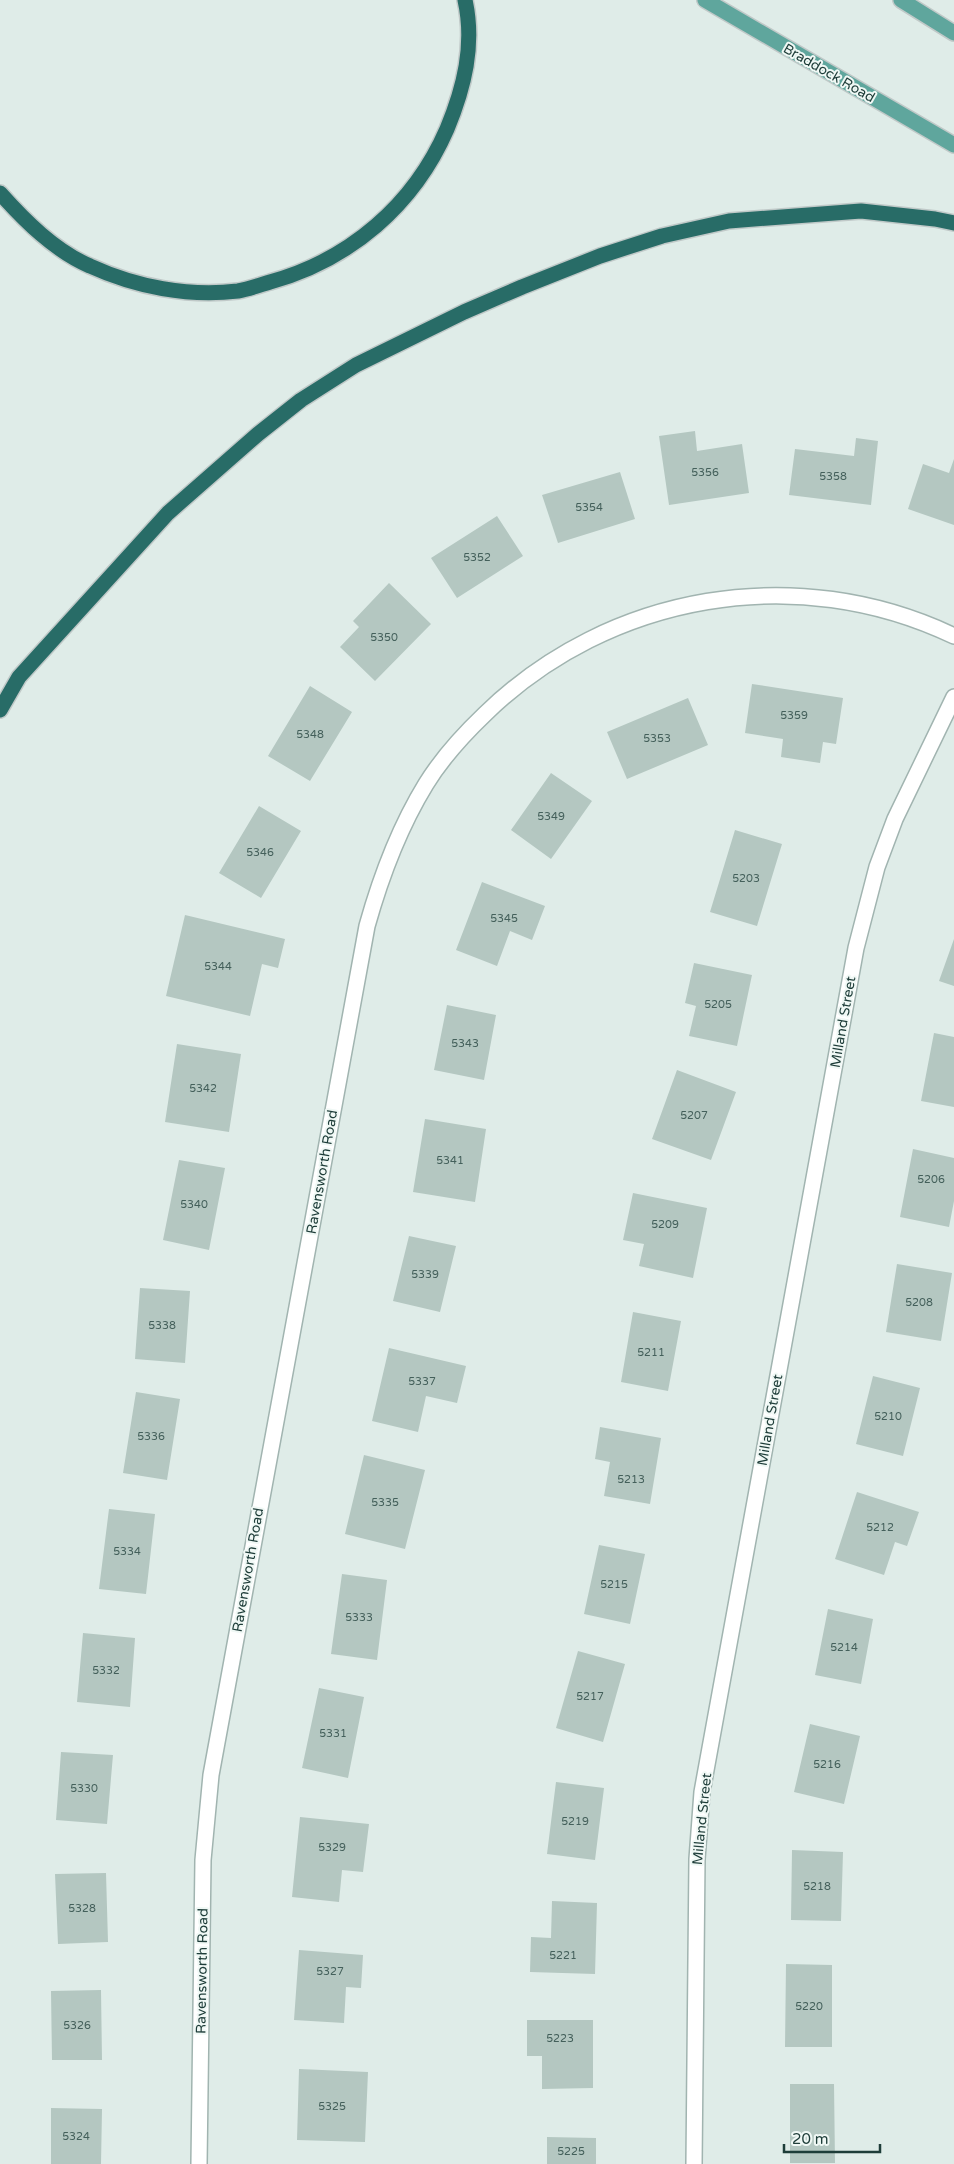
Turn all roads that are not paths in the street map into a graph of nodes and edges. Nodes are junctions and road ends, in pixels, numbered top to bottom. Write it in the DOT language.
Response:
graph roads {
  1 [pos="465,0"];
  2 [pos="705,0"];
  3 [pos="901,0"];
  4 [pos="954,32"];
  5 [pos="954,145"];
  6 [pos="0,192"];
  7 [pos="954,223"];
  8 [pos="954,636"];
  9 [pos="954,698"];
  10 [pos="0,710"];
  11 [pos="200,2164"];
  12 [pos="694,2164"];
  1 -- 6 [label="highway"];
  2 -- 5 [label="main road, Braddock Road"];
  3 -- 4 [label="main road"];
  7 -- 10 [label="highway"];
  8 -- 11 [label="street, Ravensworth Road"];
  9 -- 12 [label="street, Milland Street"];
}
